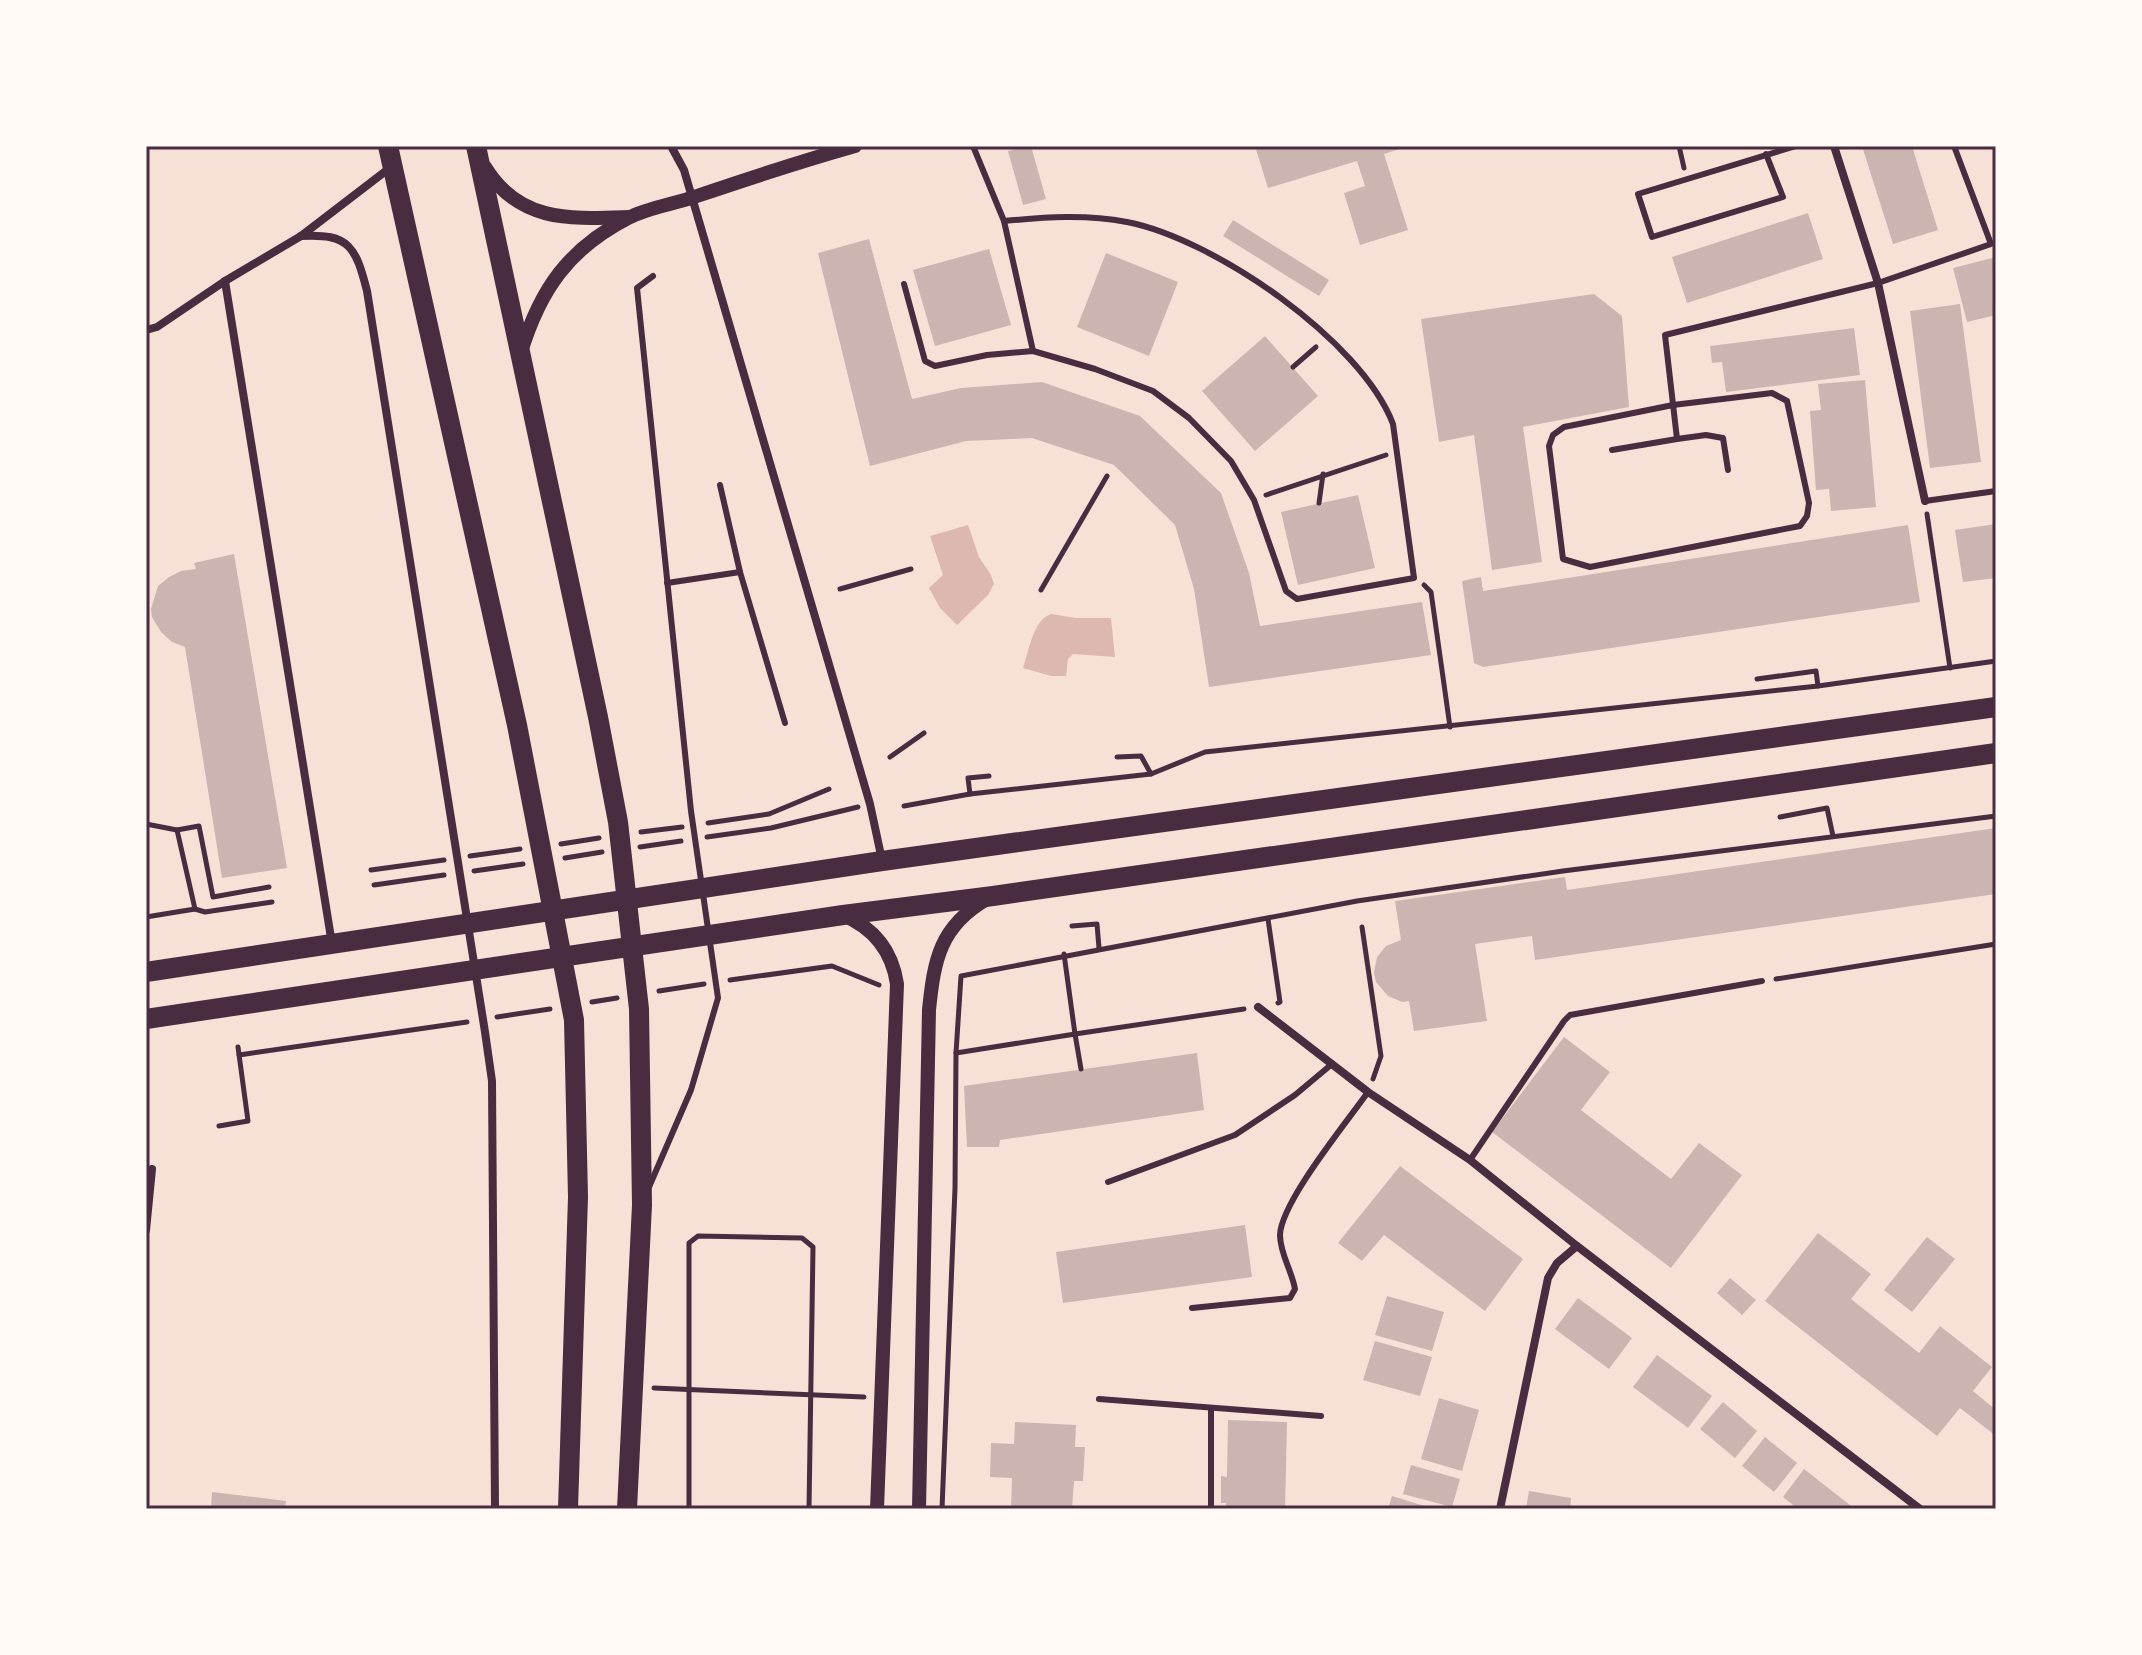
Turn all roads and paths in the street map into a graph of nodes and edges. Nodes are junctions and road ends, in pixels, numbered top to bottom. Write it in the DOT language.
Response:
graph roads {
  1 [pos="671,146"];
  2 [pos="855,146"];
  3 [pos="973,146"];
  4 [pos="1796,146"];
  5 [pos="1834,146"];
  6 [pos="1954,146"];
  7 [pos="477,152"];
  8 [pos="1766,154"];
  9 [pos="390,156"];
  10 [pos="690,198"];
  11 [pos="629,217"];
  12 [pos="1004,221"];
  13 [pos="301,236"];
  14 [pos="1994,243"];
  15 [pos="653,276"];
  16 [pos="225,281"];
  17 [pos="1878,283"];
  18 [pos="904,284"];
  19 [pos="146,330"];
  20 [pos="1328,337"];
  21 [pos="1033,351"];
  22 [pos="520,353"];
  23 [pos="1293,367"];
  24 [pos="1673,405"];
  25 [pos="1677,439"];
  26 [pos="1612,450"];
  27 [pos="1397,451"];
  28 [pos="1728,470"];
  29 [pos="1323,474"];
  30 [pos="1107,476"];
  31 [pos="720,485"];
  32 [pos="1996,491"];
  33 [pos="1254,500"];
  34 [pos="1925,501"];
  35 [pos="1319,503"];
  36 [pos="911,569"];
  37 [pos="740,572"];
  38 [pos="1414,578"];
  39 [pos="667,583"];
  40 [pos="840,589"];
  41 [pos="1041,590"];
  42 [pos="1996,661"];
  43 [pos="1950,668"];
  44 [pos="1757,679"];
  45 [pos="1818,686"];
  46 [pos="1996,707"];
  47 [pos="785,723"];
  48 [pos="1450,727"];
  49 [pos="924,733"];
  50 [pos="1996,753"];
  51 [pos="890,757"];
  52 [pos="1117,757"];
  53 [pos="1151,774"];
  54 [pos="989,776"];
  55 [pos="829,789"];
  56 [pos="970,794"];
  57 [pos="870,804"];
  58 [pos="904,806"];
  59 [pos="1996,816"];
  60 [pos="1780,817"];
  61 [pos="146,824"];
  62 [pos="177,830"];
  63 [pos="632,834"];
  64 [pos="1833,836"];
  65 [pos="601,838"];
  66 [pos="555,844"];
  67 [pos="634,848"];
  68 [pos="524,849"];
  69 [pos="603,852"];
  70 [pos="463,857"];
  71 [pos="448,859"];
  72 [pos="557,859"];
  73 [pos="882,861"];
  74 [pos="527,863"];
  75 [pos="371,870"];
  76 [pos="465,872"];
  77 [pos="450,874"];
  78 [pos="374,885"];
  79 [pos="269,887"];
  80 [pos="993,896"];
  81 [pos="272,902"];
  82 [pos="195,909"];
  83 [pos="843,915"];
  84 [pos="146,917"];
  85 [pos="1268,919"];
  86 [pos="1072,926"];
  87 [pos="1362,927"];
  88 [pos="1996,944"];
  89 [pos="332,945"];
  90 [pos="1099,948"];
  91 [pos="1064,954"];
  92 [pos="793,970"];
  93 [pos="146,972"];
  94 [pos="1762,981"];
  95 [pos="879,985"];
  96 [pos="1258,1007"];
  97 [pos="146,1019"];
  98 [pos="396,1033"];
  99 [pos="1075,1034"];
  100 [pos="238,1047"];
  101 [pos="956,1053"];
  102 [pos="239,1055"];
  103 [pos="1332,1064"];
  104 [pos="1081,1069"];
  105 [pos="1368,1092"];
  106 [pos="219,1126"];
  107 [pos="1470,1160"];
  108 [pos="152,1169"];
  109 [pos="1108,1182"];
  110 [pos="642,1205"];
  111 [pos="146,1230"];
  112 [pos="1577,1246"];
  113 [pos="1192,1308"];
  114 [pos="633,1387"];
  115 [pos="690,1389"];
  116 [pos="810,1394"];
  117 [pos="882,1398"];
  118 [pos="1099,1399"];
  119 [pos="1211,1409"];
  120 [pos="1321,1416"];
  121 [pos="495,1509"];
  122 [pos="568,1509"];
  123 [pos="627,1509"];
  124 [pos="689,1509"];
  125 [pos="809,1509"];
  126 [pos="877,1509"];
  127 [pos="919,1509"];
  128 [pos="942,1509"];
  129 [pos="1211,1509"];
  130 [pos="1500,1509"];
  131 [pos="1920,1509"];
  1 -- 10 [label="street"];
  2 -- 10 [label="street"];
  3 -- 12 [label="lane"];
  4 -- 8 [label="lane"];
  5 -- 17 [label="street"];
  6 -- 14 [label="lane"];
  7 -- 11 [label="street"];
  7 -- 22 [label="main road"];
  8 -- 8 [label="lane"];
  9 -- 13 [label="street"];
  9 -- 122 [label="main road"];
  10 -- 11 [label="street"];
  10 -- 57 [label="street"];
  11 -- 22 [label="street"];
  12 -- 20 [label="lane"];
  12 -- 21 [label="lane"];
  13 -- 16 [label="street"];
  13 -- 121 [label="street"];
  14 -- 17 [label="lane"];
  15 -- 39 [label="lane"];
  16 -- 19 [label="street"];
  16 -- 89 [label="street"];
  17 -- 24 [label="lane"];
  17 -- 34 [label="street"];
  18 -- 21 [label="lane"];
  20 -- 23 [label="path"];
  20 -- 27 [label="lane"];
  21 -- 33 [label="lane"];
  22 -- 110 [label="main road"];
  24 -- 24 [label="lane"];
  24 -- 25 [label="lane"];
  25 -- 26 [label="lane"];
  25 -- 28 [label="lane"];
  27 -- 29 [label="path"];
  27 -- 38 [label="lane"];
  29 -- 33 [label="path"];
  29 -- 35 [label="path"];
  30 -- 41 [label="path"];
  31 -- 37 [label="lane"];
  32 -- 34 [label="lane"];
  33 -- 38 [label="lane"];
  34 -- 43 [label="path"];
  36 -- 40 [label="path"];
  37 -- 39 [label="lane"];
  37 -- 47 [label="lane"];
  38 -- 48 [label="path"];
  39 -- 110 [label="lane"];
  42 -- 43 [label="path"];
  43 -- 45 [label="path"];
  44 -- 45 [label="path"];
  45 -- 48 [label="path"];
  46 -- 73 [label="main road"];
  48 -- 53 [label="path"];
  49 -- 51 [label="path"];
  50 -- 80 [label="main road"];
  52 -- 53 [label="path"];
  53 -- 56 [label="path"];
  54 -- 56 [label="path"];
  55 -- 63 [label="path"];
  56 -- 58 [label="path"];
  57 -- 67 [label="path"];
  57 -- 73 [label="street"];
  59 -- 64 [label="path"];
  60 -- 64 [label="path"];
  61 -- 62 [label="path"];
  62 -- 79 [label="path"];
  62 -- 82 [label="path"];
  64 -- 85 [label="path"];
  65 -- 66 [label="path"];
  68 -- 70 [label="path"];
  69 -- 72 [label="path"];
  71 -- 75 [label="path"];
  73 -- 89 [label="main road"];
  74 -- 76 [label="path"];
  77 -- 78 [label="path"];
  80 -- 83 [label="main road"];
  80 -- 127 [label="street"];
  81 -- 82 [label="path"];
  82 -- 84 [label="path"];
  83 -- 97 [label="main road"];
  83 -- 117 [label="street"];
  85 -- 90 [label="path"];
  85 -- 96 [label="path"];
  86 -- 90 [label="path"];
  87 -- 105 [label="path"];
  88 -- 94 [label="path"];
  89 -- 93 [label="main road"];
  90 -- 91 [label="path"];
  91 -- 99 [label="path"];
  91 -- 101 [label="path"];
  92 -- 95 [label="path"];
  94 -- 107 [label="lane"];
  96 -- 99 [label="path"];
  96 -- 103 [label="street"];
  98 -- 102 [label="path"];
  99 -- 101 [label="path"];
  99 -- 104 [label="path"];
  100 -- 102 [label="path"];
  101 -- 128 [label="path"];
  102 -- 106 [label="path"];
  103 -- 105 [label="street"];
  103 -- 109 [label="lane"];
  105 -- 107 [label="street"];
  105 -- 113 [label="lane"];
  107 -- 112 [label="street"];
  108 -- 111 [label="street"];
  110 -- 114 [label="main road"];
  112 -- 130 [label="street"];
  112 -- 131 [label="street"];
  114 -- 115 [label="path"];
  114 -- 123 [label="main road"];
  115 -- 116 [label="path"];
  115 -- 116 [label="path"];
  115 -- 124 [label="path"];
  116 -- 117 [label="path"];
  116 -- 125 [label="path"];
  117 -- 126 [label="street"];
  118 -- 119 [label="lane"];
  119 -- 120 [label="lane"];
  119 -- 129 [label="lane"];
}
